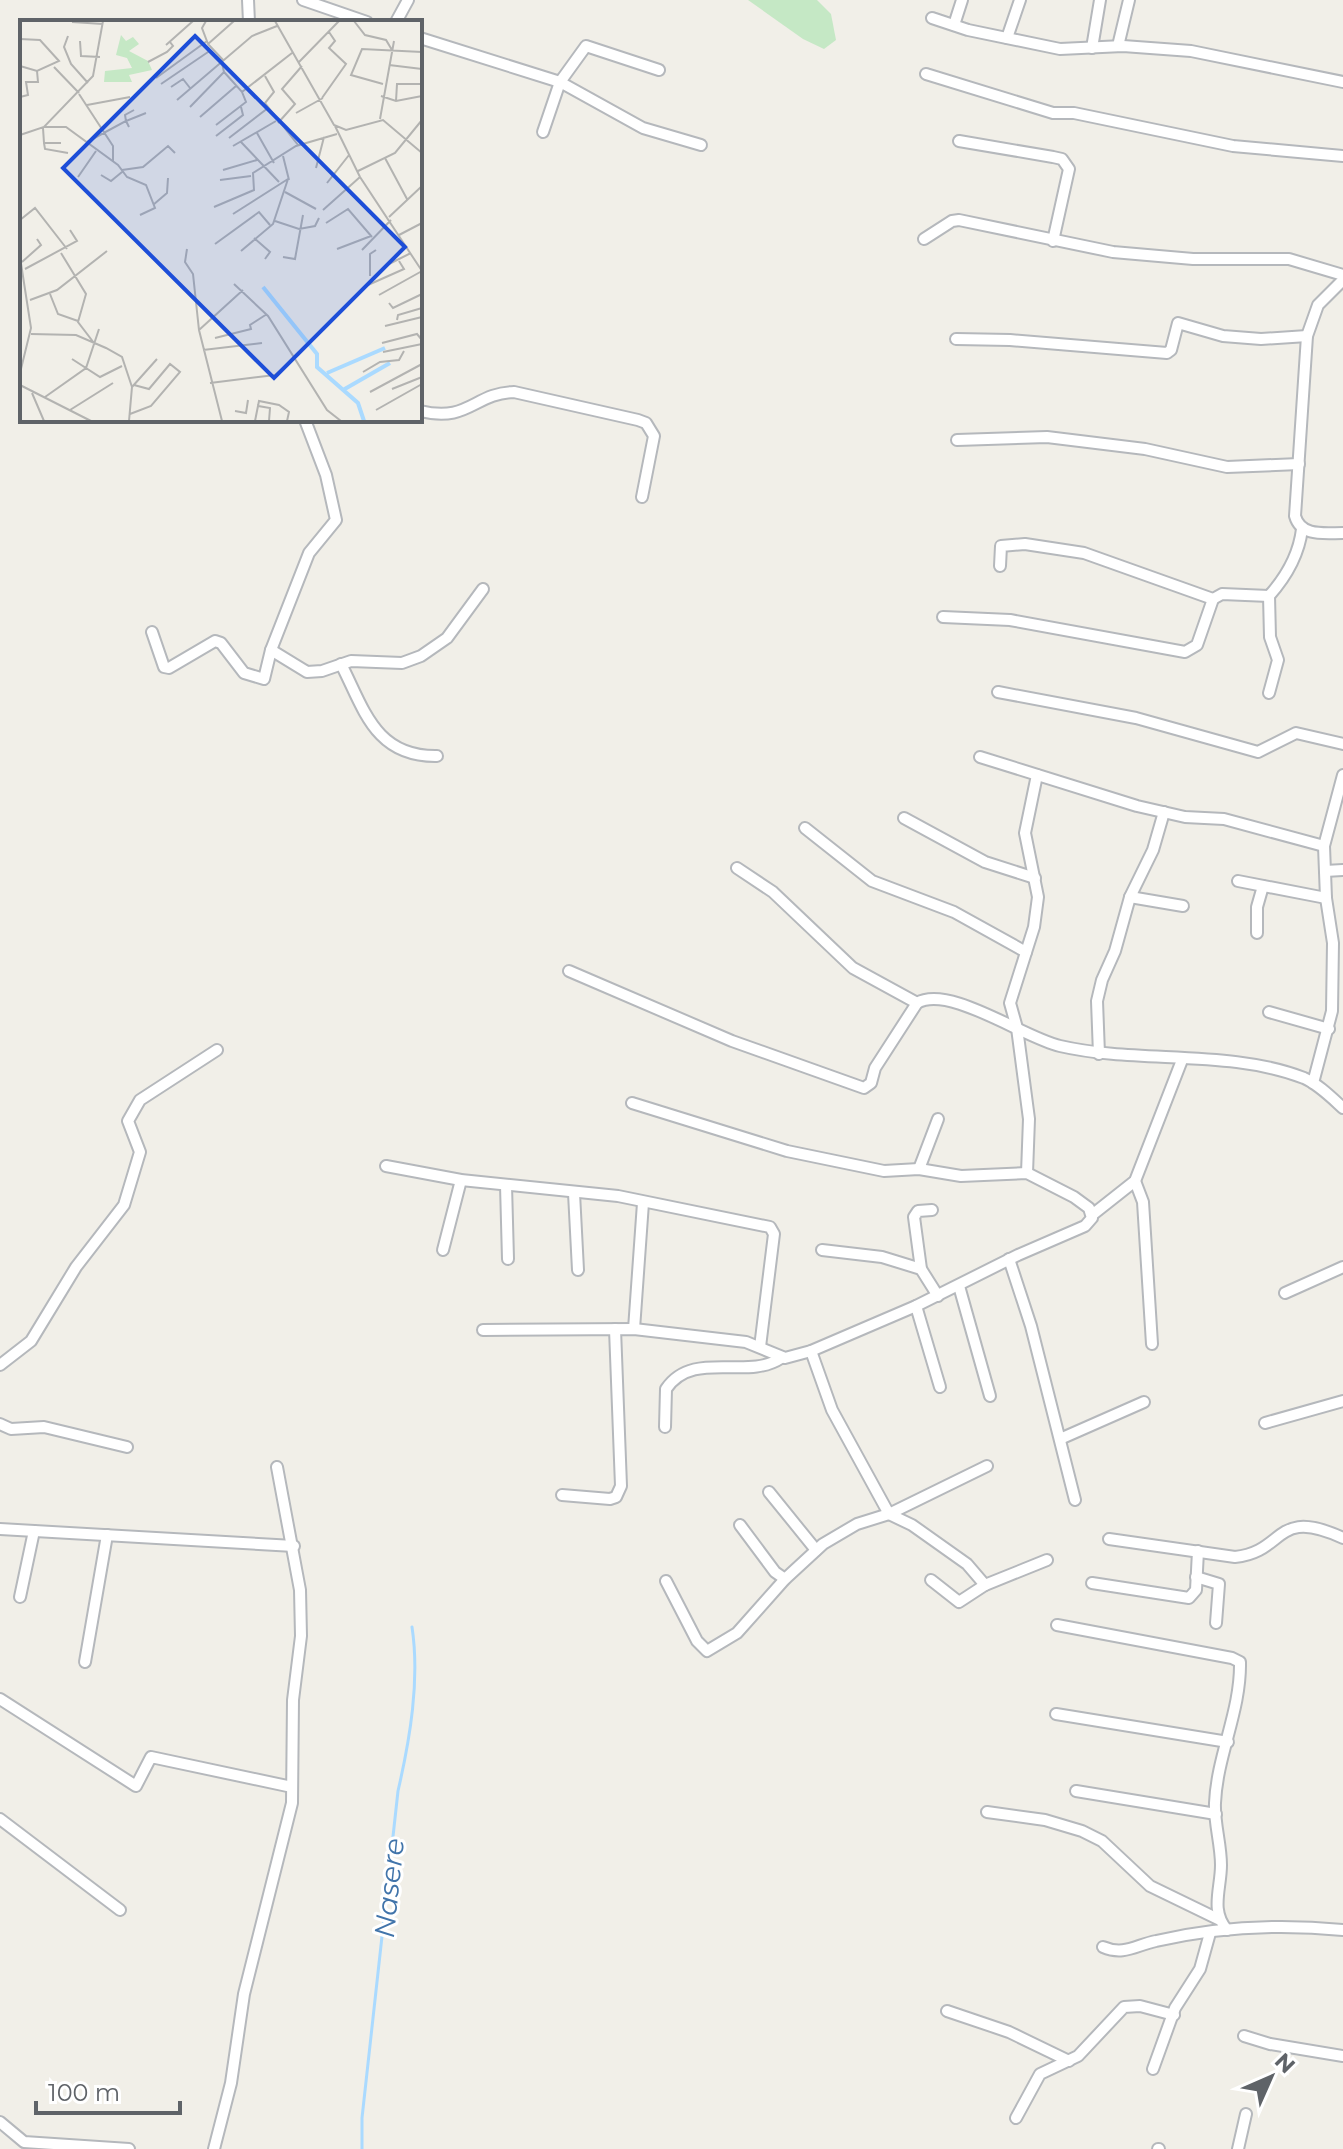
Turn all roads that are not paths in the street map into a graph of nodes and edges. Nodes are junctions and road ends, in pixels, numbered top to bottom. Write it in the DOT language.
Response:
graph roads {
  1 [pos="248,0"];
  2 [pos="303,0"];
  3 [pos="408,0"];
  4 [pos="962,0"];
  5 [pos="1020,0"];
  6 [pos="1100,0"];
  7 [pos="1129,0"];
  8 [pos="932,18"];
  9 [pos="249,20"];
  10 [pos="361,20"];
  11 [pos="397,20"];
  12 [pos="954,25"];
  13 [pos="1007,38"];
  14 [pos="422,39"];
  15 [pos="1118,46"];
  16 [pos="1092,48"];
  17 [pos="659,70"];
  18 [pos="926,74"];
  19 [pos="560,82"];
  20 [pos="1343,82"];
  21 [pos="543,132"];
  22 [pos="959,141"];
  23 [pos="701,145"];
  24 [pos="1343,156"];
  25 [pos="924,239"];
  26 [pos="1053,241"];
  27 [pos="1343,278"];
  28 [pos="1307,336"];
  29 [pos="956,339"];
  30 [pos="422,411"];
  31 [pos="306,422"];
  32 [pos="957,440"];
  33 [pos="1299,464"];
  34 [pos="642,497"];
  35 [pos="1302,529"];
  36 [pos="1343,533"];
  37 [pos="1000,566"];
  38 [pos="483,589"];
  39 [pos="1269,596"];
  40 [pos="1213,599"];
  41 [pos="943,617"];
  42 [pos="152,632"];
  43 [pos="271,650"];
  44 [pos="341,664"];
  45 [pos="998,692"];
  46 [pos="1269,693"];
  47 [pos="1343,744"];
  48 [pos="437,756"];
  49 [pos="980,757"];
  50 [pos="1037,775"];
  51 [pos="1343,775"];
  52 [pos="1164,812"];
  53 [pos="904,818"];
  54 [pos="805,828"];
  55 [pos="1324,846"];
  56 [pos="737,868"];
  57 [pos="1343,870"];
  58 [pos="1325,871"];
  59 [pos="1035,878"];
  60 [pos="1238,881"];
  61 [pos="1263,886"];
  62 [pos="1130,897"];
  63 [pos="1326,898"];
  64 [pos="1183,906"];
  65 [pos="1257,933"];
  66 [pos="1026,952"];
  67 [pos="569,971"];
  68 [pos="1338,978"];
  69 [pos="917,1003"];
  70 [pos="1269,1012"];
  71 [pos="1017,1028"];
  72 [pos="1329,1029"];
  73 [pos="217,1050"];
  74 [pos="1099,1054"];
  75 [pos="1182,1060"];
  76 [pos="1313,1083"];
  77 [pos="632,1103"];
  78 [pos="1343,1108"];
  79 [pos="938,1119"];
  80 [pos="386,1166"];
  81 [pos="919,1169"];
  82 [pos="1027,1173"];
  83 [pos="461,1180"];
  84 [pos="1135,1181"];
  85 [pos="506,1185"];
  86 [pos="574,1193"];
  87 [pos="643,1203"];
  88 [pos="932,1210"];
  89 [pos="1092,1215"];
  90 [pos="443,1250"];
  91 [pos="822,1250"];
  92 [pos="508,1259"];
  93 [pos="1009,1259"];
  94 [pos="1343,1267"];
  95 [pos="921,1269"];
  96 [pos="578,1270"];
  97 [pos="959,1286"];
  98 [pos="1285,1293"];
  99 [pos="938,1296"];
  100 [pos="916,1306"];
  101 [pos="615,1329"];
  102 [pos="634,1329"];
  103 [pos="483,1330"];
  104 [pos="1152,1344"];
  105 [pos="760,1347"];
  106 [pos="811,1351"];
  107 [pos="781,1358"];
  108 [pos="0,1365"];
  109 [pos="940,1387"];
  110 [pos="990,1396"];
  111 [pos="1343,1401"];
  112 [pos="1144,1402"];
  113 [pos="1265,1423"];
  114 [pos="0,1424"];
  115 [pos="665,1427"];
  116 [pos="1060,1439"];
  117 [pos="127,1447"];
  118 [pos="987,1466"];
  119 [pos="277,1467"];
  120 [pos="769,1492"];
  121 [pos="562,1495"];
  122 [pos="1075,1500"];
  123 [pos="889,1514"];
  124 [pos="740,1525"];
  125 [pos="0,1529"];
  126 [pos="34,1531"];
  127 [pos="107,1535"];
  128 [pos="1343,1538"];
  129 [pos="1109,1539"];
  130 [pos="294,1546"];
  131 [pos="816,1550"];
  132 [pos="1198,1551"];
  133 [pos="1047,1560"];
  134 [pos="1196,1577"];
  135 [pos="785,1579"];
  136 [pos="931,1580"];
  137 [pos="666,1581"];
  138 [pos="1092,1583"];
  139 [pos="985,1585"];
  140 [pos="20,1597"];
  141 [pos="1216,1623"];
  142 [pos="1057,1625"];
  143 [pos="85,1662"];
  144 [pos="0,1699"];
  145 [pos="1056,1714"];
  146 [pos="1228,1742"];
  147 [pos="292,1787"];
  148 [pos="1076,1791"];
  149 [pos="987,1812"];
  150 [pos="1216,1814"];
  151 [pos="0,1819"];
  152 [pos="120,1910"];
  153 [pos="1218,1919"];
  154 [pos="1227,1930"];
  155 [pos="1343,1930"];
  156 [pos="1210,1933"];
  157 [pos="1103,1947"];
  158 [pos="947,2011"];
  159 [pos="1174,2015"];
  160 [pos="1244,2036"];
  161 [pos="1343,2056"];
  162 [pos="1069,2061"];
  163 [pos="1153,2069"];
  164 [pos="1246,2114"];
  165 [pos="1016,2118"];
  166 [pos="2,2128"];
  167 [pos="129,2149"];
  168 [pos="214,2149"];
  169 [pos="1238,2149"];
  1 -- 9 [label="street"];
  2 -- 10 [label="street"];
  3 -- 11 [label="street"];
  4 -- 12 [label="street"];
  5 -- 13 [label="street"];
  6 -- 16 [label="street"];
  7 -- 15 [label="street"];
  8 -- 12 [label="street"];
  12 -- 13 [label="street"];
  13 -- 16 [label="street"];
  14 -- 19 [label="street"];
  15 -- 16 [label="street"];
  15 -- 20 [label="street"];
  17 -- 19 [label="street"];
  18 -- 24 [label="street"];
  19 -- 21 [label="street"];
  19 -- 23 [label="street"];
  22 -- 26 [label="street"];
  25 -- 26 [label="street"];
  26 -- 27 [label="street"];
  27 -- 28 [label="street"];
  28 -- 29 [label="street"];
  28 -- 33 [label="street"];
  30 -- 34 [label="street"];
  31 -- 43 [label="street"];
  32 -- 33 [label="street"];
  33 -- 35 [label="street"];
  35 -- 36 [label="street"];
  35 -- 39 [label="street"];
  37 -- 40 [label="street"];
  38 -- 44 [label="street"];
  39 -- 40 [label="street"];
  39 -- 46 [label="street"];
  40 -- 41 [label="street"];
  42 -- 43 [label="street"];
  43 -- 44 [label="street"];
  44 -- 48 [label="street"];
  45 -- 47 [label="street"];
  49 -- 50 [label="street"];
  50 -- 52 [label="street"];
  50 -- 59 [label="street"];
  51 -- 55 [label="street"];
  52 -- 55 [label="street"];
  52 -- 62 [label="street"];
  53 -- 59 [label="street"];
  54 -- 66 [label="street"];
  55 -- 58 [label="street"];
  56 -- 69 [label="street"];
  57 -- 58 [label="street"];
  58 -- 63 [label="street"];
  59 -- 66 [label="street"];
  60 -- 61 [label="street"];
  61 -- 63 [label="street"];
  61 -- 65 [label="street"];
  62 -- 64 [label="street"];
  62 -- 74 [label="street"];
  63 -- 68 [label="street"];
  66 -- 71 [label="street"];
  67 -- 69 [label="street"];
  68 -- 72 [label="street"];
  69 -- 71 [label="street"];
  70 -- 72 [label="street"];
  71 -- 74 [label="street"];
  71 -- 82 [label="street"];
  72 -- 76 [label="street"];
  73 -- 108 [label="street"];
  74 -- 75 [label="street"];
  75 -- 76 [label="street"];
  75 -- 84 [label="street"];
  76 -- 78 [label="street"];
  77 -- 81 [label="street"];
  79 -- 81 [label="street"];
  80 -- 83 [label="street"];
  81 -- 82 [label="street"];
  82 -- 89 [label="street"];
  83 -- 85 [label="street"];
  83 -- 90 [label="street"];
  84 -- 89 [label="street"];
  84 -- 104 [label="street"];
  85 -- 86 [label="street"];
  85 -- 92 [label="street"];
  86 -- 87 [label="street"];
  86 -- 96 [label="street"];
  87 -- 102 [label="street"];
  87 -- 105 [label="street"];
  88 -- 95 [label="street"];
  89 -- 93 [label="street"];
  91 -- 95 [label="street"];
  93 -- 97 [label="street"];
  93 -- 116 [label="street"];
  94 -- 98 [label="street"];
  95 -- 99 [label="street"];
  97 -- 99 [label="street"];
  97 -- 110 [label="street"];
  99 -- 100 [label="street"];
  100 -- 106 [label="street"];
  100 -- 109 [label="street"];
  101 -- 102 [label="street"];
  101 -- 103 [label="street"];
  101 -- 121 [label="street"];
  102 -- 105 [label="street"];
  105 -- 107 [label="street"];
  106 -- 107 [label="street"];
  106 -- 123 [label="street"];
  107 -- 115 [label="street"];
  111 -- 113 [label="street"];
  112 -- 116 [label="street"];
  114 -- 117 [label="street"];
  116 -- 122 [label="street"];
  118 -- 123 [label="street"];
  119 -- 130 [label="street"];
  120 -- 131 [label="street"];
  123 -- 131 [label="street"];
  123 -- 139 [label="street"];
  124 -- 135 [label="street"];
  125 -- 126 [label="street"];
  126 -- 127 [label="street"];
  126 -- 140 [label="street"];
  127 -- 130 [label="street"];
  127 -- 143 [label="street"];
  128 -- 132 [label="street"];
  129 -- 132 [label="street"];
  130 -- 147 [label="street"];
  131 -- 135 [label="street"];
  132 -- 134 [label="street"];
  133 -- 139 [label="street"];
  134 -- 138 [label="street"];
  134 -- 141 [label="street"];
  135 -- 137 [label="street"];
  136 -- 139 [label="street"];
  142 -- 146 [label="street"];
  144 -- 147 [label="street"];
  145 -- 146 [label="street"];
  146 -- 150 [label="street"];
  147 -- 168 [label="street"];
  148 -- 150 [label="street"];
  149 -- 153 [label="street"];
  150 -- 153 [label="street"];
  151 -- 152 [label="street"];
  153 -- 154 [label="street"];
  154 -- 155 [label="street"];
  154 -- 156 [label="street"];
  156 -- 157 [label="street"];
  156 -- 159 [label="street"];
  158 -- 162 [label="street"];
  159 -- 162 [label="street"];
  159 -- 163 [label="street"];
  160 -- 161 [label="street"];
  162 -- 165 [label="street"];
  164 -- 169 [label="street"];
  166 -- 167 [label="street"];
}
